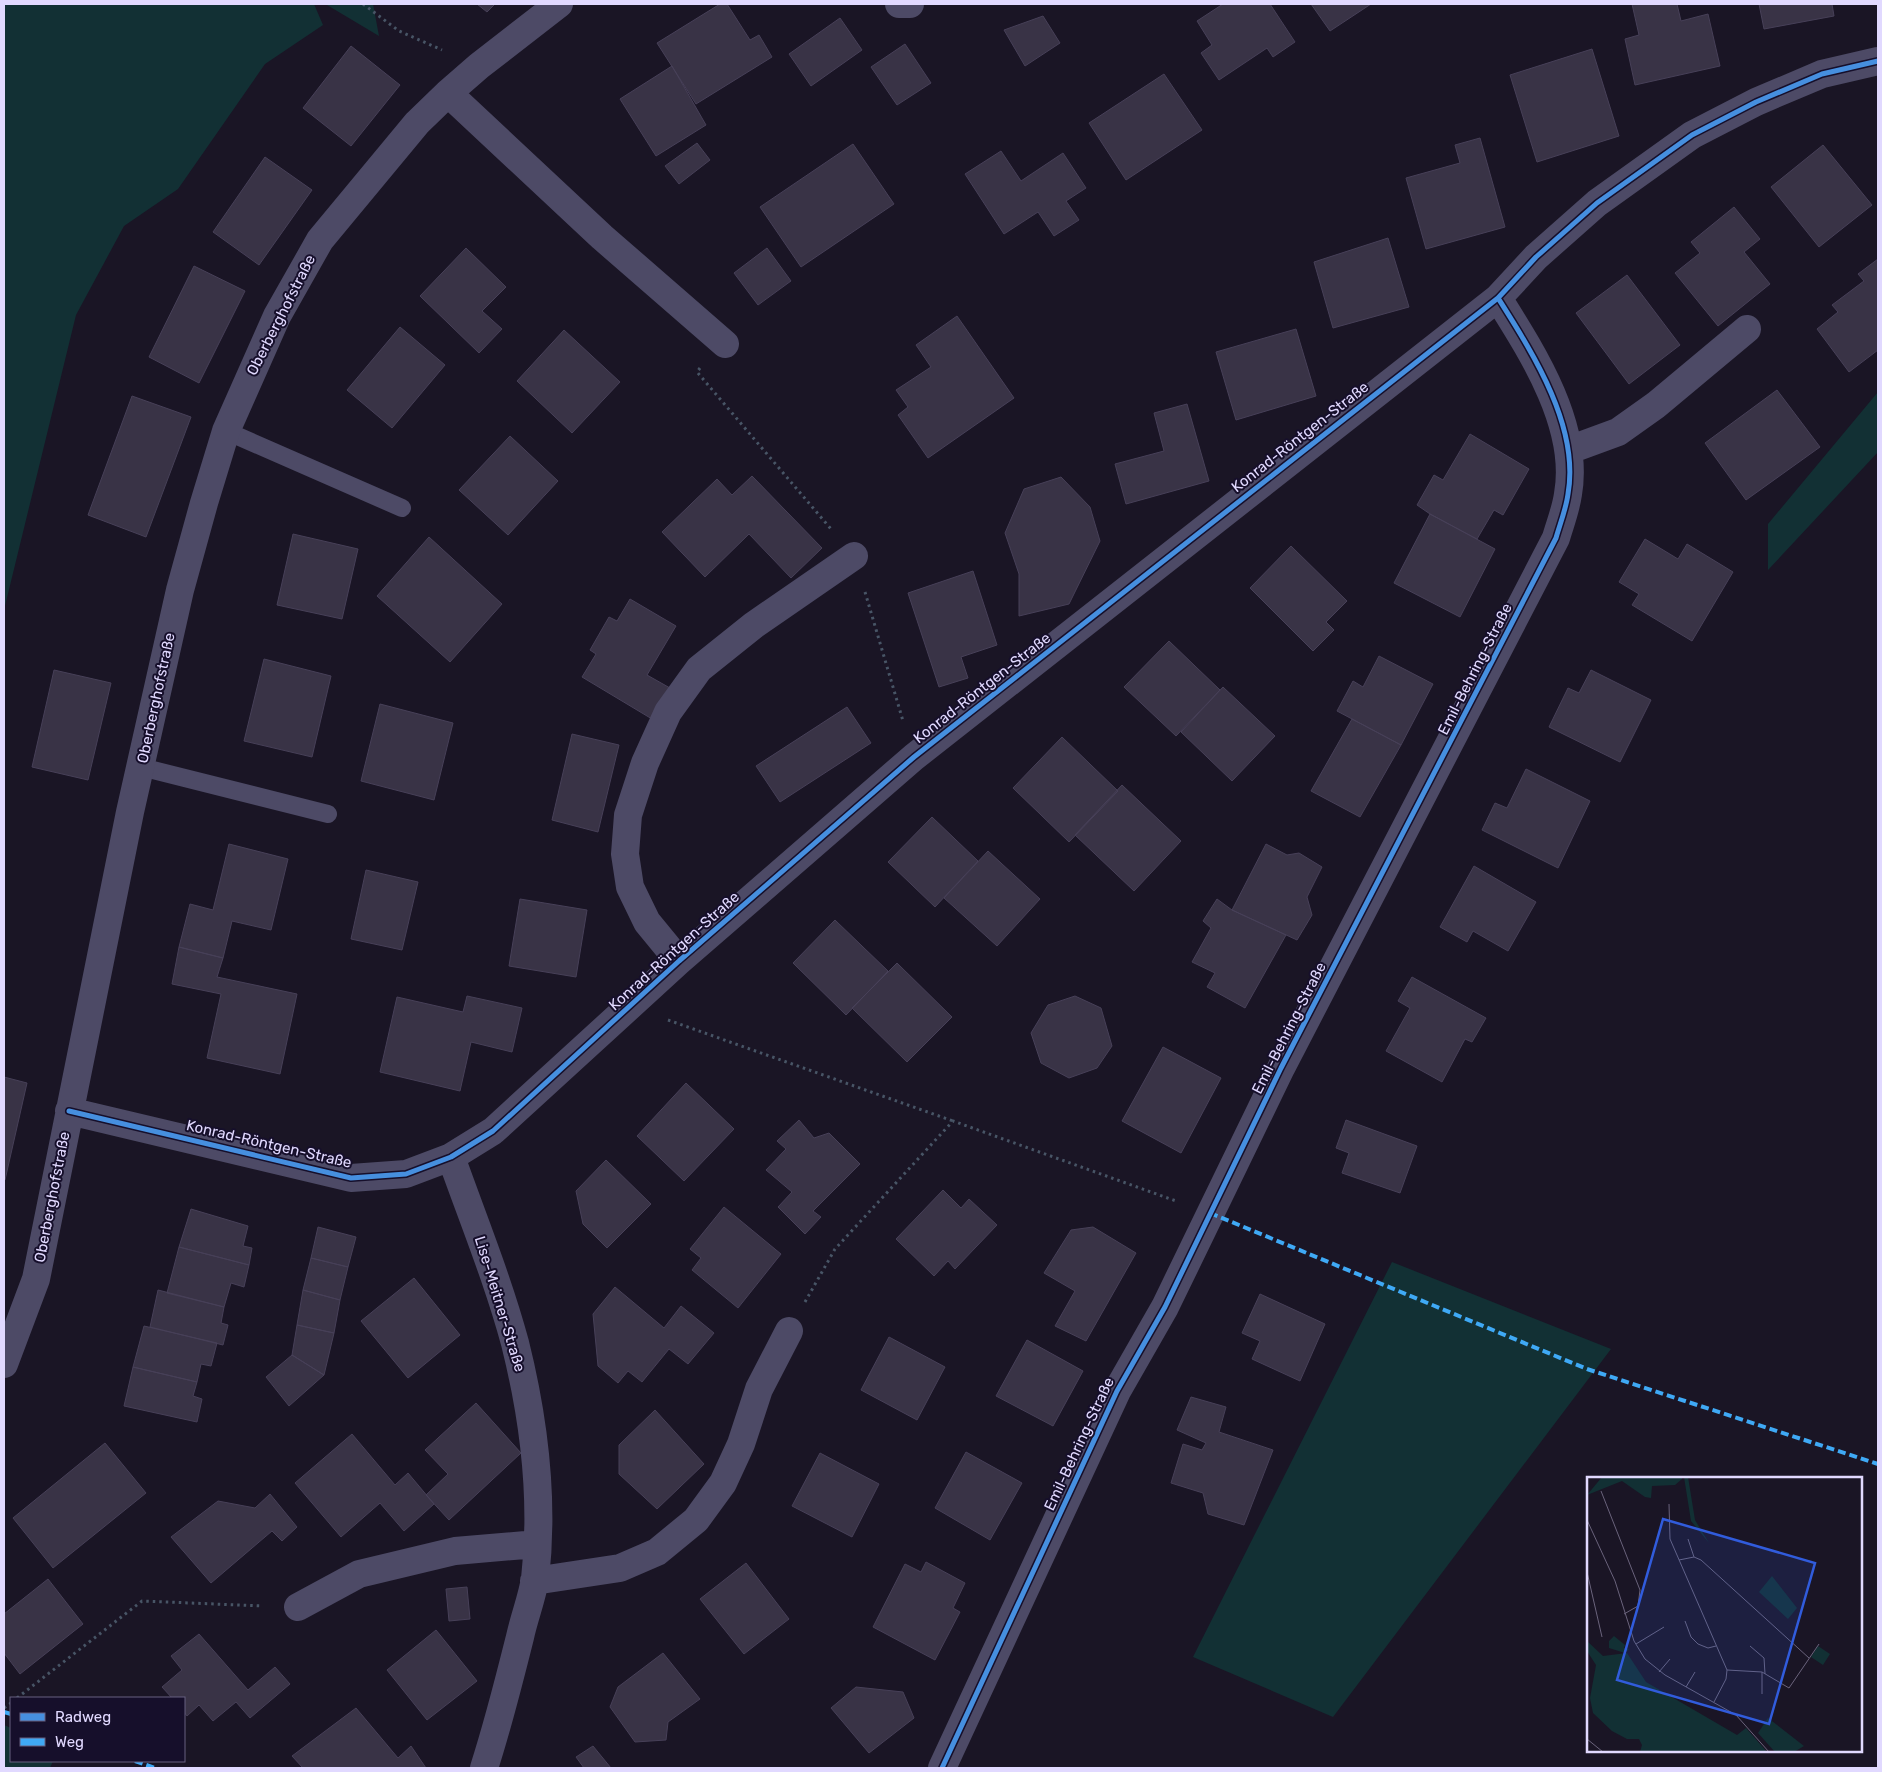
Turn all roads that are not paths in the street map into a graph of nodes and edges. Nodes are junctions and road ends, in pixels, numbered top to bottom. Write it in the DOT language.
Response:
graph roads {
  1 [pos="558,4"];
  2 [pos="899,4"];
  3 [pos="910,4"];
  4 [pos="1878,61"];
  5 [pos="448,93"];
  6 [pos="1498,298"];
  7 [pos="1747,329"];
  8 [pos="725,344"];
  9 [pos="226,431"];
  10 [pos="1569,450"];
  11 [pos="402,508"];
  12 [pos="854,556"];
  13 [pos="141,767"];
  14 [pos="328,814"];
  15 [pos="679,961"];
  16 [pos="69,1111"];
  17 [pos="452,1157"];
  18 [pos="789,1331"];
  19 [pos="4,1364"];
  20 [pos="538,1544"];
  21 [pos="534,1581"];
  22 [pos="298,1607"];
  23 [pos="484,1768"];
  24 [pos="942,1768"];
  1 -- 5 [label="street, Oberberghofstraße"];
  2 -- 3 [label="street"];
  4 -- 6 [label="street, Konrad-Röntgen-Straße"];
  5 -- 8 [label="street"];
  5 -- 9 [label="street, Oberberghofstraße"];
  6 -- 10 [label="street, Emil-Behring-Straße"];
  6 -- 15 [label="street, Konrad-Röntgen-Straße"];
  7 -- 10 [label="street"];
  9 -- 11 [label="lane"];
  9 -- 13 [label="street, Oberberghofstraße"];
  10 -- 24 [label="street, Emil-Behring-Straße"];
  12 -- 15 [label="street, Konrad-Röntgen-Straße"];
  13 -- 14 [label="lane"];
  13 -- 16 [label="street, Oberberghofstraße"];
  15 -- 17 [label="street, Konrad-Röntgen-Straße"];
  16 -- 17 [label="street, Konrad-Röntgen-Straße"];
  16 -- 19 [label="street, Oberberghofstraße"];
  17 -- 20 [label="street, Lise-Meitner-Straße"];
  18 -- 21 [label="street"];
  20 -- 21 [label="street, Lise-Meitner-Straße"];
  20 -- 22 [label="street"];
  21 -- 23 [label="street, Lise-Meitner-Straße"];
}
